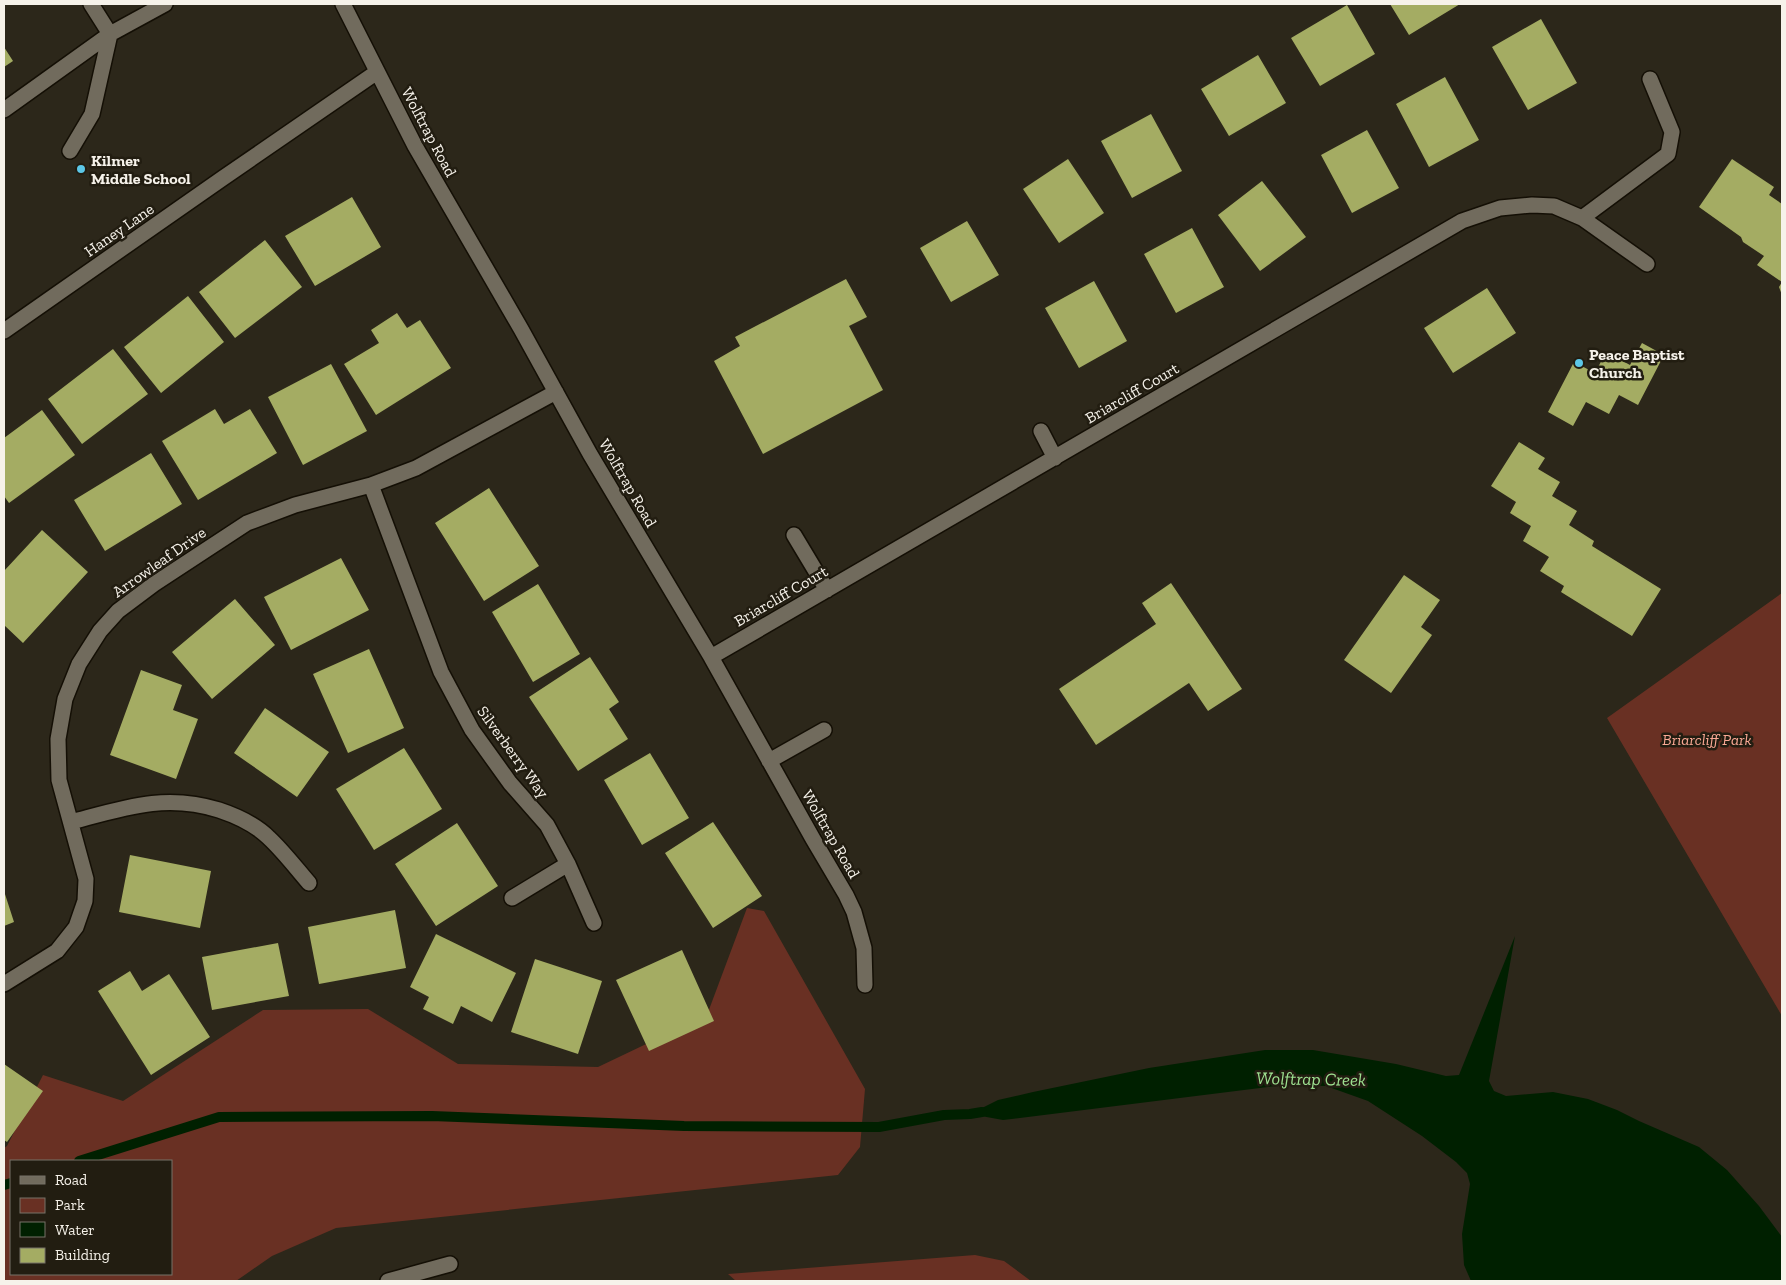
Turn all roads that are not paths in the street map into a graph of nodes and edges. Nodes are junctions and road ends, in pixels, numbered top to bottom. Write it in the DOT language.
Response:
graph roads {
  1 [pos="91,4"];
  2 [pos="165,4"];
  3 [pos="343,4"];
  4 [pos="110,34"];
  5 [pos="377,72"];
  6 [pos="1650,79"];
  7 [pos="4,110"];
  8 [pos="70,151"];
  9 [pos="1582,218"];
  10 [pos="1647,264"];
  11 [pos="4,332"];
  12 [pos="556,392"];
  13 [pos="1041,431"];
  14 [pos="1055,458"];
  15 [pos="372,485"];
  16 [pos="794,536"];
  17 [pos="827,590"];
  18 [pos="711,657"];
  19 [pos="824,730"];
  20 [pos="769,761"];
  21 [pos="71,822"];
  22 [pos="568,864"];
  23 [pos="309,883"];
  24 [pos="512,898"];
  25 [pos="594,923"];
  26 [pos="4,984"];
  27 [pos="865,985"];
  28 [pos="450,1264"];
  29 [pos="388,1281"];
  1 -- 4 [label="street"];
  2 -- 4 [label="street"];
  3 -- 5 [label="street, Wolftrap Road"];
  4 -- 7 [label="street"];
  4 -- 8 [label="street"];
  5 -- 11 [label="street, Haney Lane"];
  5 -- 12 [label="street, Wolftrap Road"];
  6 -- 9 [label="street"];
  9 -- 10 [label="street, Briarcliff Court"];
  9 -- 14 [label="street, Briarcliff Court"];
  12 -- 15 [label="street, Arrowleaf Drive"];
  12 -- 18 [label="street, Wolftrap Road"];
  13 -- 14 [label="street"];
  14 -- 17 [label="street, Briarcliff Court"];
  15 -- 21 [label="street, Arrowleaf Drive"];
  15 -- 22 [label="street, Silverberry Way"];
  16 -- 17 [label="street"];
  17 -- 18 [label="street, Briarcliff Court"];
  18 -- 20 [label="street, Wolftrap Road"];
  19 -- 20 [label="street"];
  20 -- 27 [label="street, Wolftrap Road"];
  21 -- 23 [label="street"];
  21 -- 26 [label="street, Arrowleaf Drive"];
  22 -- 24 [label="street"];
  22 -- 25 [label="street, Silverberry Way"];
  28 -- 29 [label="street"];
}
